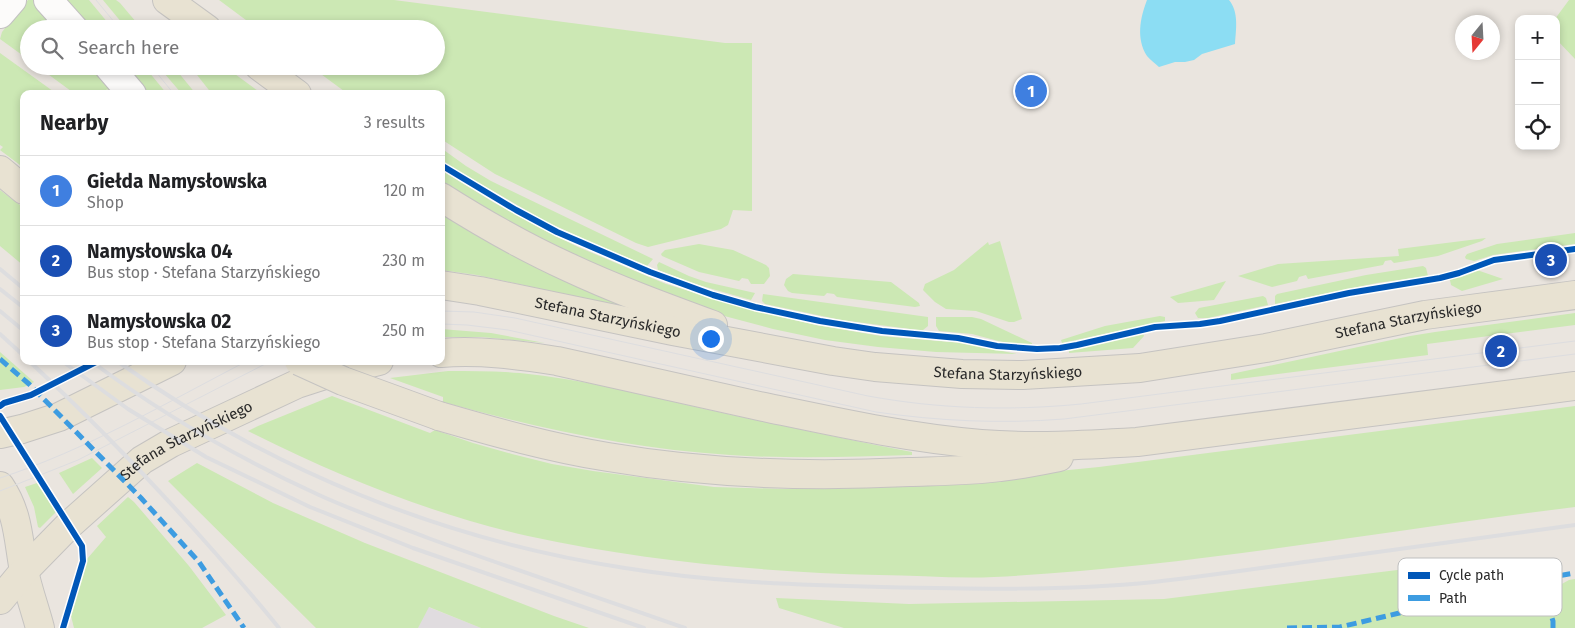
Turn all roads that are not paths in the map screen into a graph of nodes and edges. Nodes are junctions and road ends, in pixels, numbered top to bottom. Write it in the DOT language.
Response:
graph roads {
  1 [pos="12,0"];
  2 [pos="48,0"];
  3 [pos="167,0"];
  4 [pos="0,14"];
  5 [pos="66,20"];
  6 [pos="195,20"];
  7 [pos="116,75"];
  8 [pos="271,75"];
  9 [pos="129,90"];
  10 [pos="292,90"];
  11 [pos="0,170"];
  12 [pos="20,187"];
  13 [pos="445,199"];
  14 [pos="445,287"];
  15 [pos="1575,295"];
  16 [pos="445,353"];
  17 [pos="792,354"];
  18 [pos="164,365"];
  19 [pos="307,365"];
  20 [pos="363,365"];
  21 [pos="1575,386"];
  22 [pos="0,434"];
  23 [pos="1137,442"];
  24 [pos="0,486"];
  25 [pos="24,571"];
  26 [pos="0,600"];
  27 [pos="40,628"];
  1 -- 4 [label="street"];
  2 -- 5 [label="street"];
  3 -- 6 [label="main road"];
  7 -- 9 [label="street"];
  8 -- 10 [label="main road"];
  11 -- 12 [label="main road"];
  13 -- 17 [label="main road"];
  14 -- 17 [label="main road, Stefana Starzyńskiego"];
  15 -- 17 [label="main road, Stefana Starzyńskiego"];
  16 -- 23 [label="main road"];
  18 -- 22 [label="main road"];
  19 -- 23 [label="main road, bridge"];
  20 -- 25 [label="main road, Stefana Starzyńskiego"];
  21 -- 23 [label="main road"];
  24 -- 25 [label="main road"];
  25 -- 26 [label="main road, Stefana Starzyńskiego"];
  25 -- 27 [label="main road"];
}
